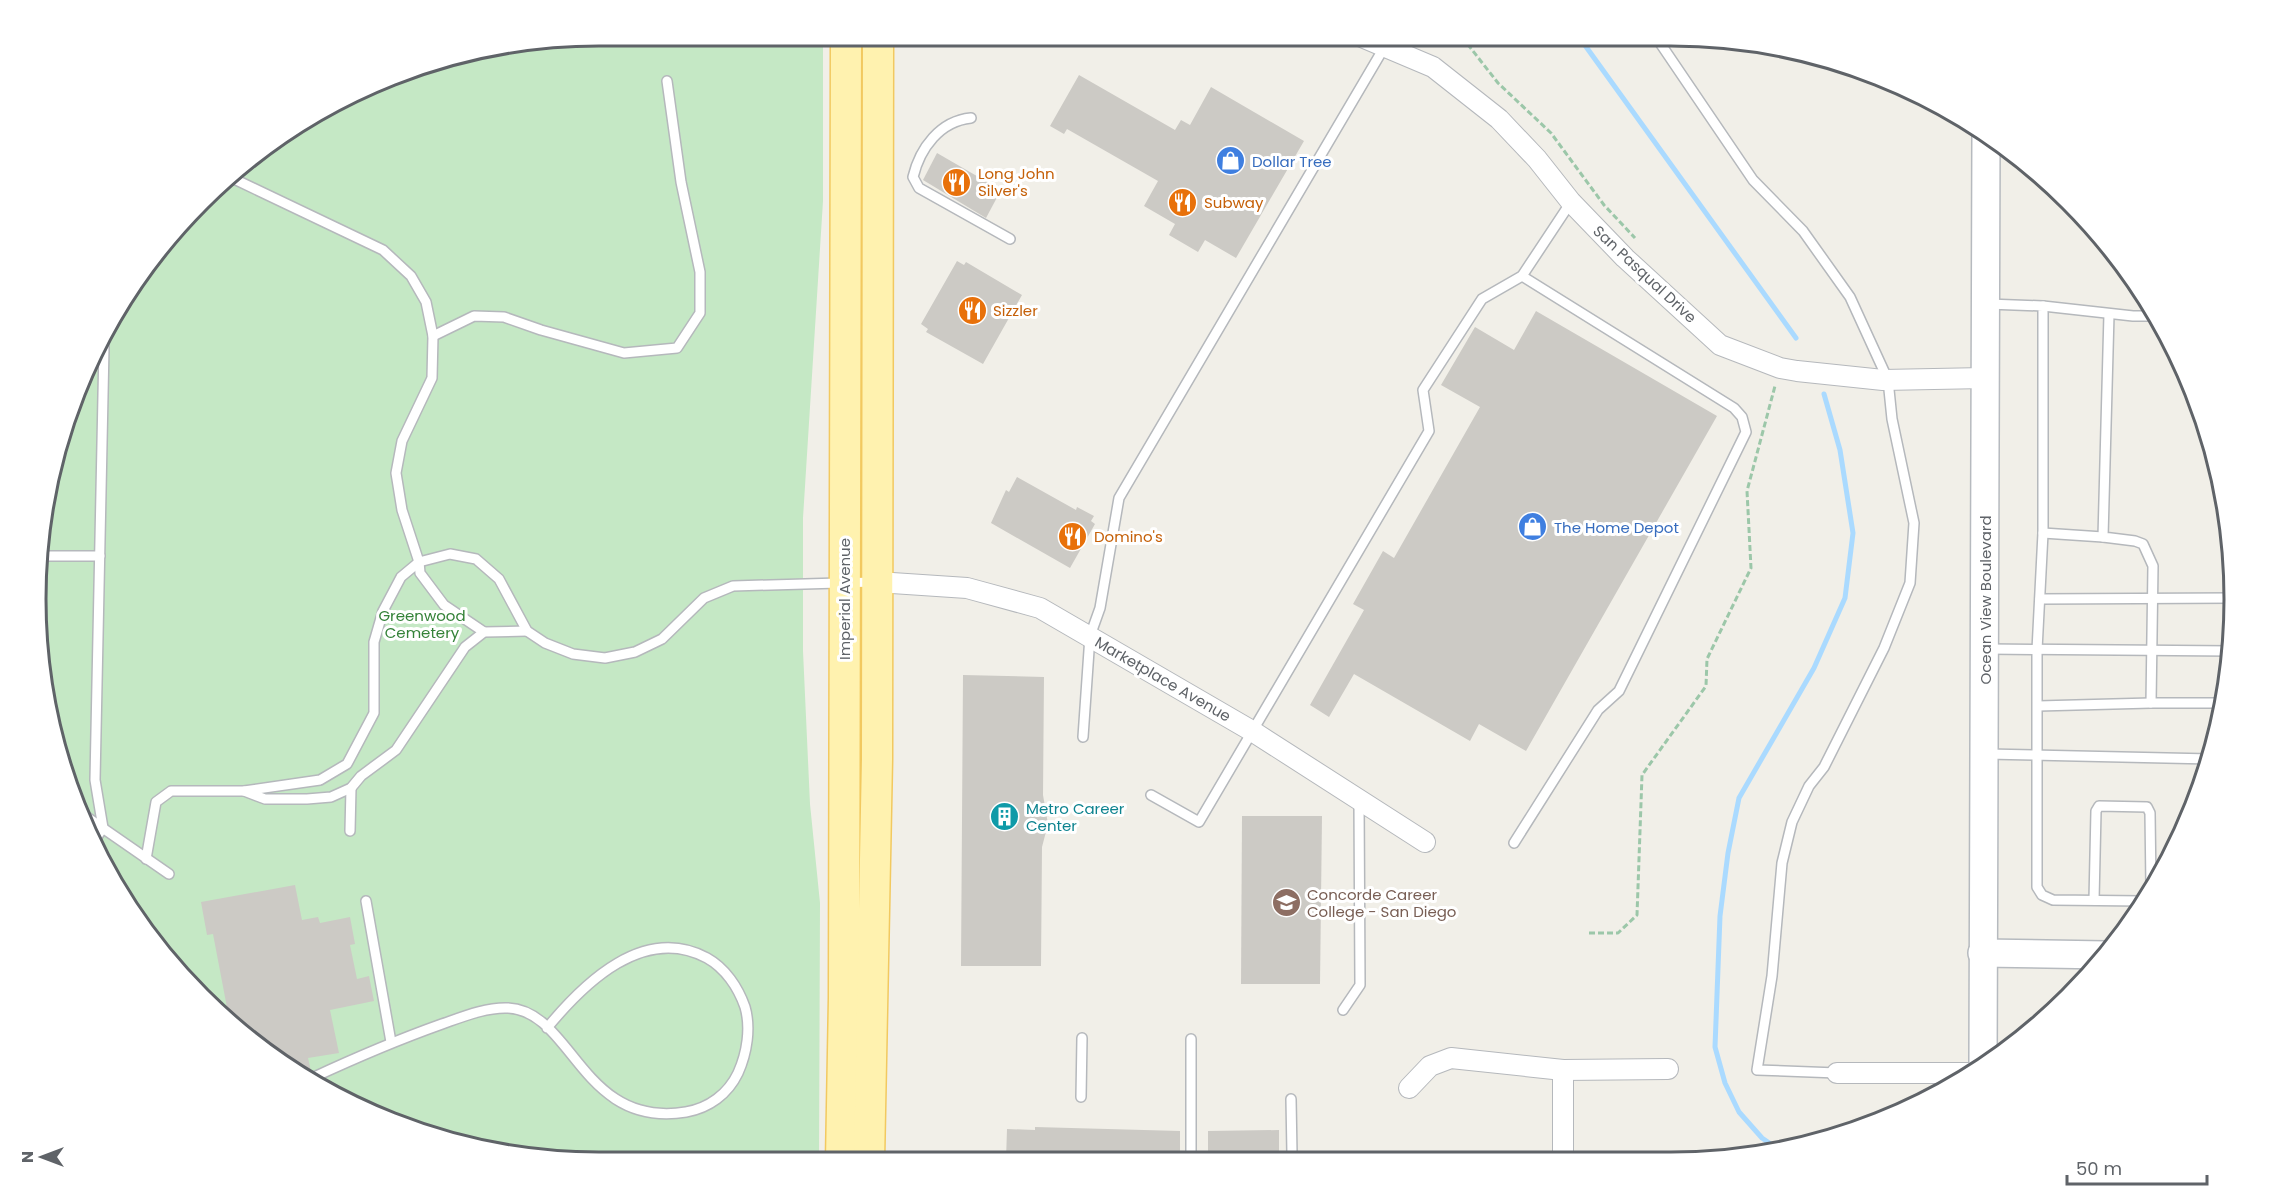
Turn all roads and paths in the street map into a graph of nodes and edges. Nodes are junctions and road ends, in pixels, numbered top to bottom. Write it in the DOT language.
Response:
graph roads {
  1 [pos="846,46"];
  2 [pos="878,46"];
  3 [pos="1385,46"];
  4 [pos="1469,46"];
  5 [pos="1662,46"];
  6 [pos="667,81"];
  7 [pos="971,118"];
  8 [pos="1986,145"];
  9 [pos="239,181"];
  10 [pos="1571,202"];
  11 [pos="1010,240"];
  12 [pos="1636,240"];
  13 [pos="1522,276"];
  14 [pos="1986,304"];
  15 [pos="2043,306"];
  16 [pos="2109,314"];
  17 [pos="2145,315"];
  18 [pos="434,336"];
  19 [pos="100,364"];
  20 [pos="1780,368"];
  21 [pos="1985,378"];
  22 [pos="1888,380"];
  23 [pos="2043,533"];
  24 [pos="2103,537"];
  25 [pos="49,556"];
  26 [pos="100,556"];
  27 [pos="419,562"];
  28 [pos="844,582"];
  29 [pos="877,582"];
  30 [pos="2153,598"];
  31 [pos="2224,598"];
  32 [pos="2040,599"];
  33 [pos="527,631"];
  34 [pos="484,632"];
  35 [pos="1090,636"];
  36 [pos="1985,649"];
  37 [pos="2037,650"];
  38 [pos="2152,651"];
  39 [pos="2222,651"];
  40 [pos="2151,703"];
  41 [pos="2215,703"];
  42 [pos="2038,706"];
  43 [pos="1252,731"];
  44 [pos="1083,737"];
  45 [pos="1985,753"];
  46 [pos="2038,755"];
  47 [pos="2201,759"];
  48 [pos="351,788"];
  49 [pos="244,791"];
  50 [pos="1151,795"];
  51 [pos="1359,801"];
  52 [pos="94,822"];
  53 [pos="103,828"];
  54 [pos="350,831"];
  55 [pos="99,833"];
  56 [pos="1425,842"];
  57 [pos="1514,843"];
  58 [pos="146,859"];
  59 [pos="170,874"];
  60 [pos="2151,874"];
  61 [pos="2094,900"];
  62 [pos="366,901"];
  63 [pos="2135,901"];
  64 [pos="1589,933"];
  65 [pos="1982,953"];
  66 [pos="2095,955"];
  67 [pos="1343,1010"];
  68 [pos="547,1029"];
  69 [pos="1082,1038"];
  70 [pos="1191,1039"];
  71 [pos="391,1042"];
  72 [pos="1983,1056"];
  73 [pos="1668,1069"];
  74 [pos="1563,1070"];
  75 [pos="1837,1073"];
  76 [pos="1956,1073"];
  77 [pos="318,1075"];
  78 [pos="1409,1088"];
  79 [pos="1082,1097"];
  80 [pos="1291,1099"];
  81 [pos="841,1152"];
  82 [pos="869,1152"];
  83 [pos="1191,1152"];
  84 [pos="1292,1152"];
  85 [pos="1563,1152"];
  1 -- 28 [label="main road, Imperial Avenue"];
  2 -- 29 [label="main road"];
  3 -- 10 [label="street, San Pasqual Drive"];
  3 -- 35 [label="lane"];
  4 -- 12 [label="path"];
  5 -- 22 [label="lane"];
  6 -- 18 [label="lane"];
  7 -- 11 [label="lane"];
  8 -- 14 [label="main road, Ocean View Boulevard"];
  9 -- 18 [label="lane"];
  10 -- 13 [label="lane"];
  10 -- 20 [label="street, San Pasqual Drive"];
  13 -- 43 [label="lane"];
  13 -- 57 [label="lane"];
  14 -- 15 [label="lane"];
  14 -- 21 [label="main road, Ocean View Boulevard"];
  15 -- 16 [label="lane"];
  15 -- 23 [label="lane"];
  16 -- 17 [label="lane"];
  16 -- 24 [label="lane"];
  18 -- 27 [label="lane"];
  19 -- 26 [label="lane"];
  20 -- 22 [label="street, San Pasqual Drive"];
  20 -- 64 [label="path"];
  21 -- 22 [label="street, San Pasqual Drive"];
  21 -- 36 [label="main road, Ocean View Boulevard"];
  22 -- 75 [label="lane"];
  23 -- 24 [label="lane"];
  23 -- 32 [label="lane"];
  24 -- 30 [label="lane"];
  25 -- 26 [label="lane"];
  26 -- 53 [label="lane"];
  27 -- 33 [label="lane"];
  27 -- 34 [label="lane"];
  27 -- 49 [label="lane"];
  28 -- 29 [label="lane"];
  28 -- 33 [label="lane"];
  28 -- 81 [label="main road, Imperial Avenue"];
  29 -- 35 [label="street, Marketplace Avenue"];
  29 -- 82 [label="main road"];
  30 -- 31 [label="lane"];
  30 -- 32 [label="lane"];
  30 -- 38 [label="lane"];
  32 -- 37 [label="lane"];
  33 -- 34 [label="lane"];
  34 -- 48 [label="lane"];
  35 -- 43 [label="street, Marketplace Avenue"];
  35 -- 44 [label="lane"];
  36 -- 37 [label="lane"];
  36 -- 45 [label="main road, Ocean View Boulevard"];
  37 -- 38 [label="lane"];
  37 -- 42 [label="lane"];
  38 -- 39 [label="lane"];
  38 -- 40 [label="lane"];
  40 -- 41 [label="lane"];
  40 -- 42 [label="lane"];
  42 -- 46 [label="lane"];
  43 -- 50 [label="lane"];
  43 -- 51 [label="street, Marketplace Avenue"];
  45 -- 46 [label="lane"];
  45 -- 65 [label="main road, Ocean View Boulevard"];
  46 -- 47 [label="lane"];
  46 -- 61 [label="lane"];
  48 -- 49 [label="lane"];
  48 -- 54 [label="lane"];
  49 -- 58 [label="lane"];
  51 -- 56 [label="street, Marketplace Avenue"];
  51 -- 67 [label="lane"];
  52 -- 53 [label="lane"];
  53 -- 55 [label="lane"];
  53 -- 58 [label="lane"];
  58 -- 59 [label="lane"];
  60 -- 61 [label="lane"];
  61 -- 63 [label="lane"];
  62 -- 71 [label="lane"];
  65 -- 66 [label="main road"];
  65 -- 72 [label="main road, Ocean View Boulevard"];
  68 -- 68 [label="lane"];
  68 -- 71 [label="lane"];
  69 -- 79 [label="lane"];
  70 -- 83 [label="lane"];
  71 -- 77 [label="lane"];
  73 -- 74 [label="street"];
  74 -- 78 [label="street"];
  74 -- 85 [label="street"];
  75 -- 76 [label="street"];
  80 -- 84 [label="lane"];
}
